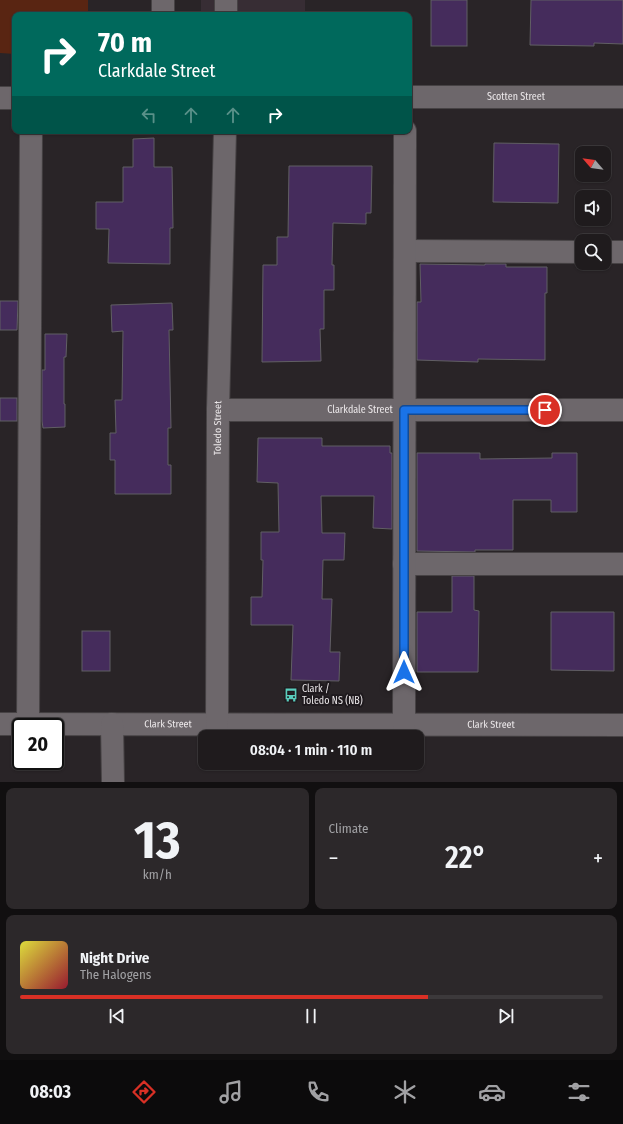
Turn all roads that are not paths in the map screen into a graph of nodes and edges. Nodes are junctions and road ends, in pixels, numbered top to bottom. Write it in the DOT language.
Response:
graph roads {
  1 [pos="163,0"];
  2 [pos="226,0"];
  3 [pos="163,12"];
  4 [pos="226,12"];
  5 [pos="623,96"];
  6 [pos="412,97"];
  7 [pos="0,98"];
  8 [pos="12,98"];
  9 [pos="31,134"];
  10 [pos="225,134"];
  11 [pos="405,134"];
  12 [pos="405,252"];
  13 [pos="575,252"];
  14 [pos="611,252"];
  15 [pos="623,252"];
  16 [pos="218,410"];
  17 [pos="404,410"];
  18 [pos="623,410"];
  19 [pos="404,564"];
  20 [pos="623,564"];
  21 [pos="28,718"];
  22 [pos="0,724"];
  23 [pos="12,724"];
  24 [pos="64,724"];
  25 [pos="112,724"];
  26 [pos="217,724"];
  27 [pos="404,725"];
  28 [pos="623,725"];
  29 [pos="113,782"];
  1 -- 3 [label="street"];
  2 -- 4 [label="street"];
  5 -- 6 [label="street, Scotten Street"];
  7 -- 8 [label="street"];
  9 -- 21 [label="street"];
  10 -- 16 [label="street, Toledo Street"];
  11 -- 12 [label="street"];
  12 -- 13 [label="street"];
  12 -- 17 [label="street"];
  14 -- 15 [label="street"];
  16 -- 17 [label="street, Clarkdale Street"];
  16 -- 26 [label="street, Toledo Street"];
  17 -- 18 [label="street, Clarkdale Street"];
  17 -- 19 [label="street"];
  19 -- 20 [label="street"];
  19 -- 27 [label="street"];
  22 -- 23 [label="street, Clark Street"];
  24 -- 25 [label="street, Clark Street"];
  25 -- 26 [label="street, Clark Street"];
  25 -- 29 [label="street"];
  26 -- 27 [label="street, Clark Street"];
  27 -- 28 [label="street, Clark Street"];
}
